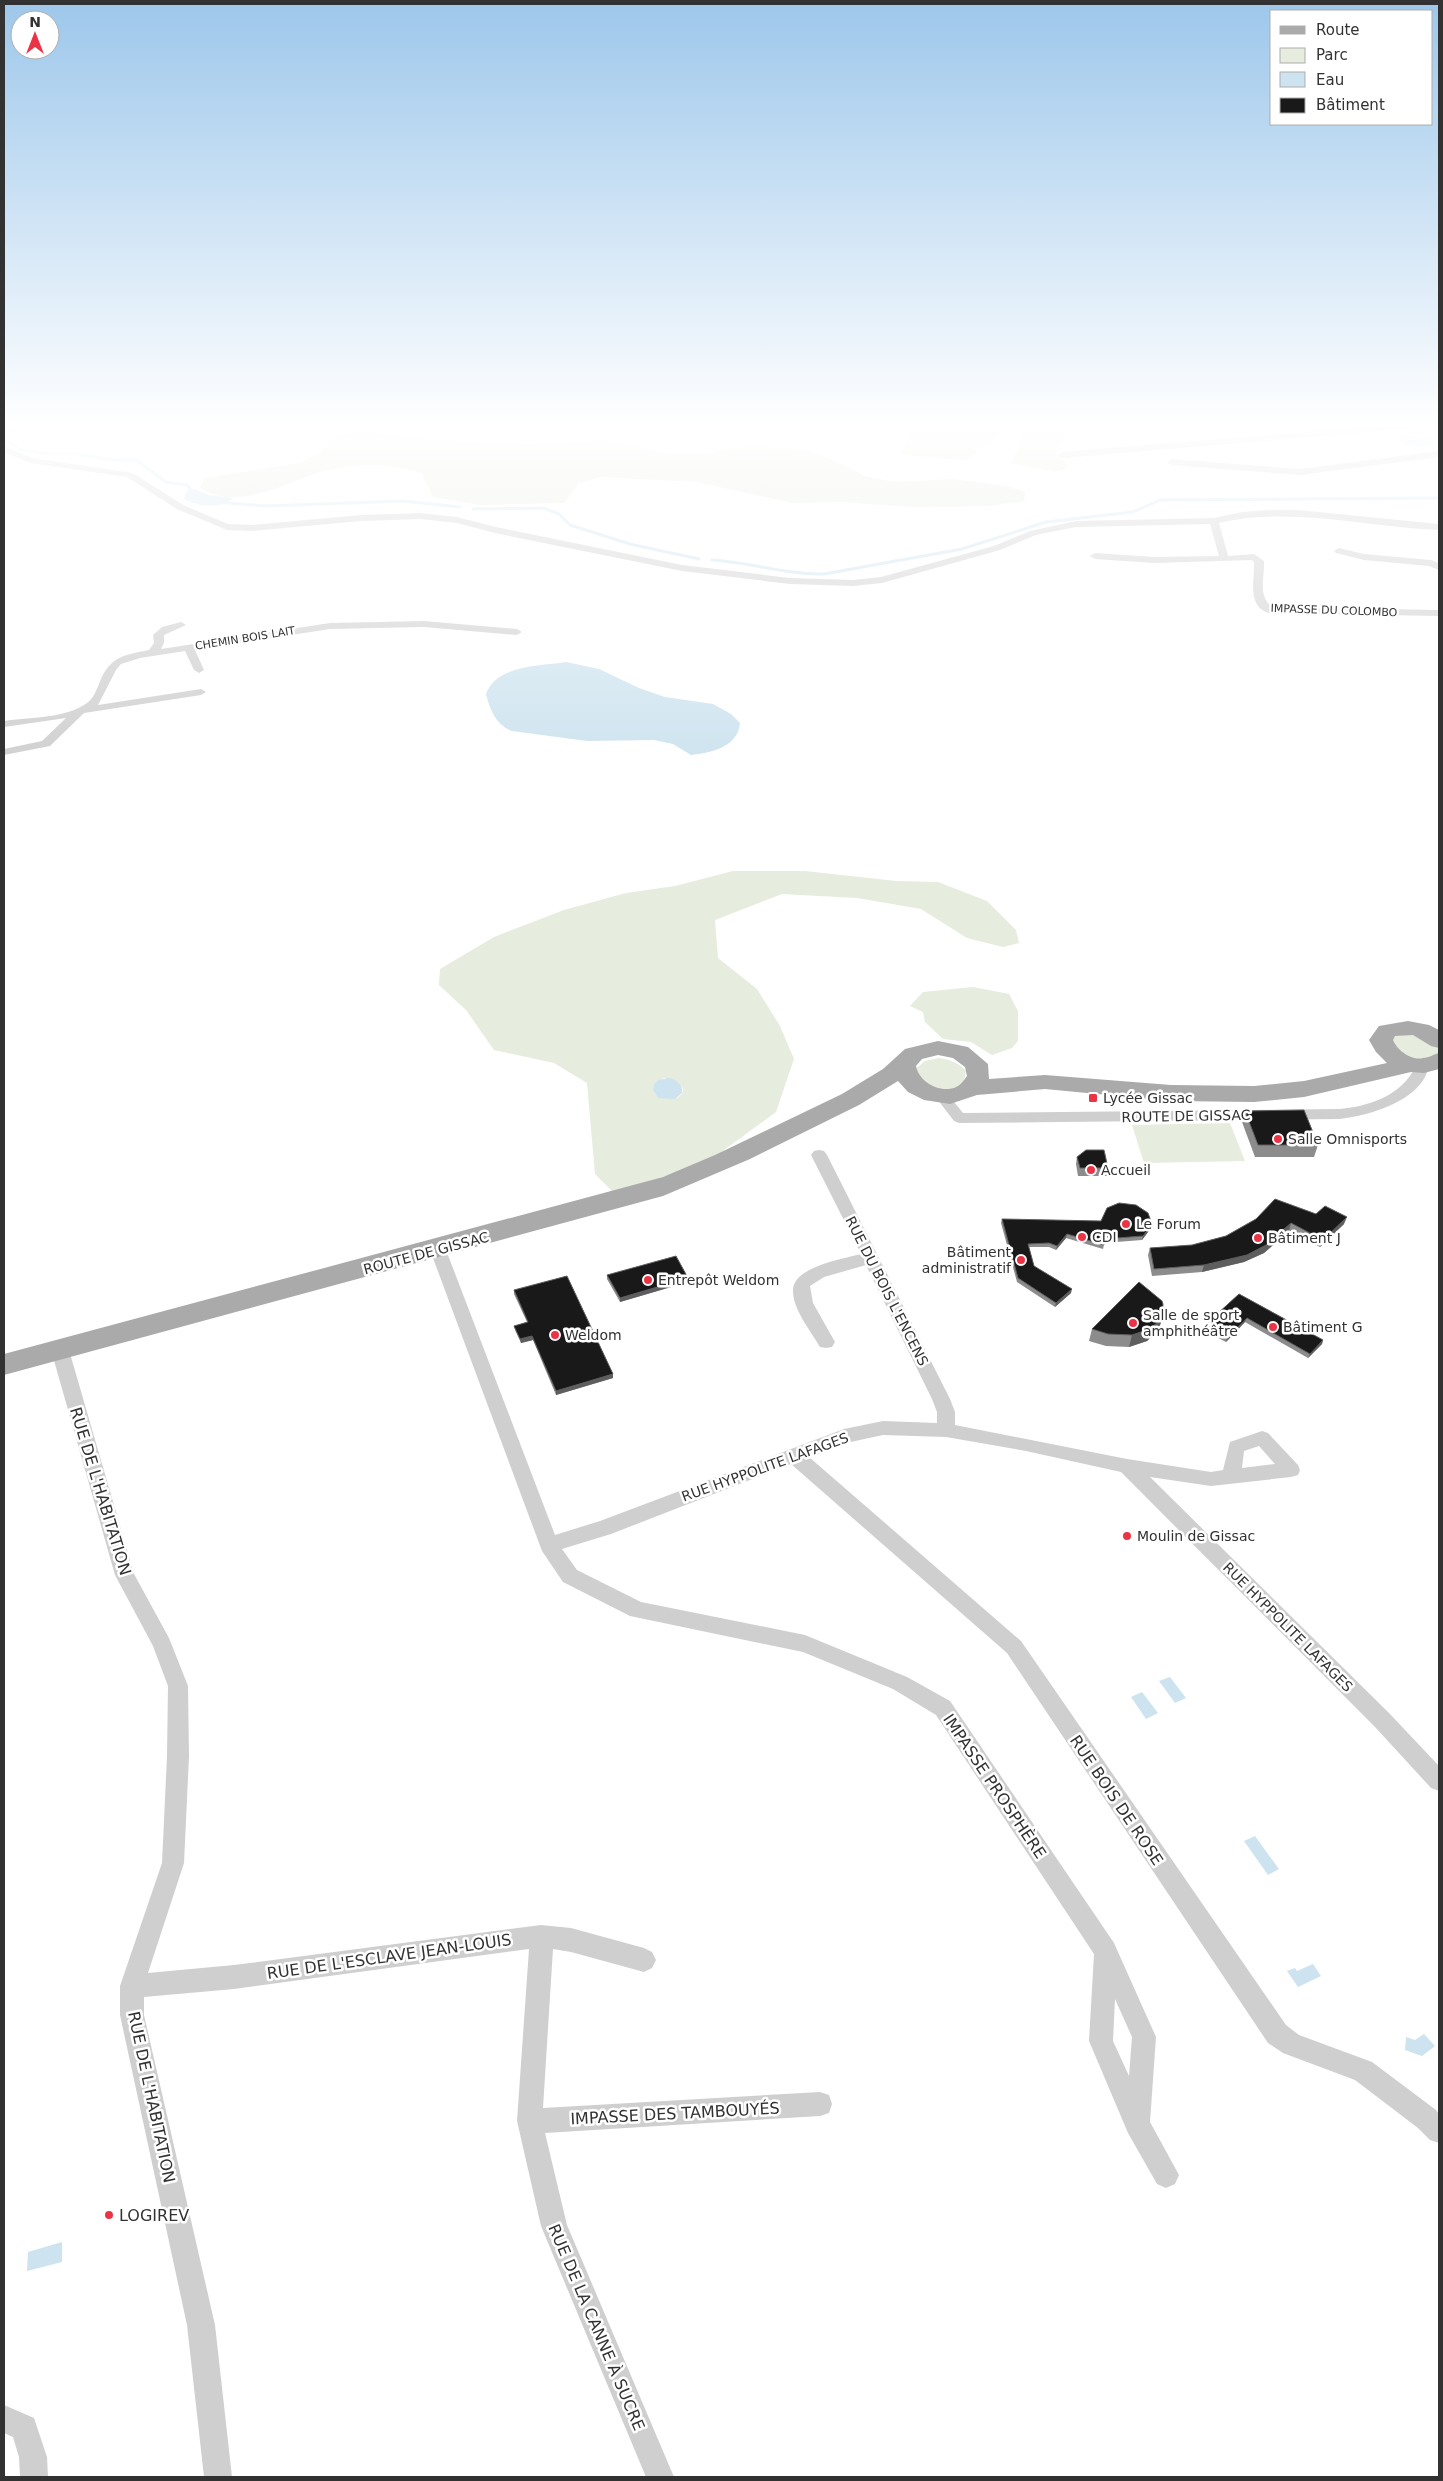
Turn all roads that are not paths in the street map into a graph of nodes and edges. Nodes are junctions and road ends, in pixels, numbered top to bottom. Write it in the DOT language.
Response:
graph roads {
  1 [pos="543,540"];
  2 [pos="1018,540"];
  3 [pos="1219,540"];
  4 [pos="1339,551"];
  5 [pos="1095,556"];
  6 [pos="1224,558"];
  7 [pos="1439,567"];
  8 [pos="1439,613"];
  9 [pos="181,625"];
  10 [pos="517,632"];
  11 [pos="187,647"];
  12 [pos="153,653"];
  13 [pos="199,670"];
  14 [pos="201,692"];
  15 [pos="82,711"];
  16 [pos="4,724"];
  17 [pos="4,752"];
  18 [pos="1439,1016"];
  19 [pos="1402,1028"];
  20 [pos="1381,1040"];
  21 [pos="1439,1041"];
  22 [pos="1424,1063"];
  23 [pos="904,1064"];
  24 [pos="976,1064"];
  25 [pos="1337,1080"];
  26 [pos="1045,1082"];
  27 [pos="972,1088"];
  28 [pos="937,1095"];
  29 [pos="836,1108"];
  30 [pos="819,1155"];
  31 [pos="438,1250"];
  32 [pos="870,1258"];
  33 [pos="826,1342"];
  34 [pos="60,1350"];
  35 [pos="4,1365"];
  36 [pos="946,1430"];
  37 [pos="795,1456"];
  38 [pos="1127,1466"];
  39 [pos="1231,1477"];
  40 [pos="549,1546"];
  41 [pos="1439,1781"];
  42 [pos="540,1936"];
  43 [pos="1106,1951"];
  44 [pos="644,1960"];
  45 [pos="132,1986"];
  46 [pos="820,2104"];
  47 [pos="530,2121"];
  48 [pos="1435,2121"];
  49 [pos="1137,2124"];
  50 [pos="1166,2175"];
  51 [pos="4,2419"];
  52 [pos="34,2477"];
  53 [pos="218,2477"];
  54 [pos="660,2477"];
  1 -- 2 [label="street"];
  3 -- 6 [label="street"];
  4 -- 7 [label="street"];
  5 -- 6 [label="street, IMPASSE DU COLOMBO"];
  6 -- 8 [label="street, IMPASSE DU COLOMBO"];
  9 -- 12 [label="street"];
  10 -- 11 [label="street, CHEMIN BOIS LAIT"];
  11 -- 12 [label="street, CHEMIN BOIS LAIT"];
  11 -- 13 [label="street"];
  12 -- 15 [label="street, CHEMIN BOIS LAIT"];
  14 -- 15 [label="street"];
  15 -- 16 [label="street"];
  15 -- 17 [label="street, CHEMIN BOIS LAIT"];
  18 -- 19 [label="main road"];
  19 -- 20 [label="main road, ROUTE DE GISSAC"];
  19 -- 21 [label="main road"];
  20 -- 22 [label="main road"];
  20 -- 25 [label="main road, ROUTE DE GISSAC"];
  22 -- 25 [label="main road, ROUTE DE GISSAC"];
  22 -- 28 [label="street, ROUTE DE GISSAC"];
  23 -- 24 [label="main road"];
  23 -- 28 [label="main road"];
  23 -- 29 [label="main road, ROUTE DE GISSAC"];
  24 -- 26 [label="main road, ROUTE DE GISSAC"];
  24 -- 27 [label="main road"];
  25 -- 26 [label="main road, ROUTE DE GISSAC"];
  26 -- 27 [label="main road, ROUTE DE GISSAC"];
  27 -- 28 [label="main road"];
  28 -- 29 [label="main road, ROUTE DE GISSAC"];
  29 -- 31 [label="main road, ROUTE DE GISSAC"];
  30 -- 32 [label="street, RUE DU BOIS L'ENCENS"];
  31 -- 34 [label="main road, ROUTE DE GISSAC"];
  31 -- 40 [label="street"];
  32 -- 33 [label="street"];
  32 -- 36 [label="street, RUE DU BOIS L'ENCENS"];
  34 -- 35 [label="main road, ROUTE DE GISSAC"];
  34 -- 45 [label="street, RUE DE L'HABITATION"];
  36 -- 37 [label="street, RUE HYPPOLITE LAFAGES"];
  36 -- 38 [label="street, RUE HYPPOLITE LAFAGES"];
  37 -- 40 [label="street, RUE HYPPOLITE LAFAGES"];
  37 -- 48 [label="street, RUE BOIS DE ROSE"];
  38 -- 39 [label="street"];
  38 -- 41 [label="street, RUE HYPPOLITE LAFAGES"];
  40 -- 43 [label="street, IMPASSE PROSPHÈRE"];
  42 -- 44 [label="street, RUE DE L'ESCLAVE JEAN-LOUIS"];
  42 -- 45 [label="street, RUE DE L'ESCLAVE JEAN-LOUIS"];
  42 -- 47 [label="street, RUE DE LA CANNE À SUCRE"];
  43 -- 49 [label="street"];
  43 -- 49 [label="street, IMPASSE PROSPHÈRE"];
  45 -- 53 [label="street, RUE DE L'HABITATION"];
  46 -- 47 [label="street, IMPASSE DES TAMBOUYÉS"];
  47 -- 54 [label="street, RUE DE LA CANNE À SUCRE"];
  49 -- 50 [label="street"];
  51 -- 52 [label="street"];
}
